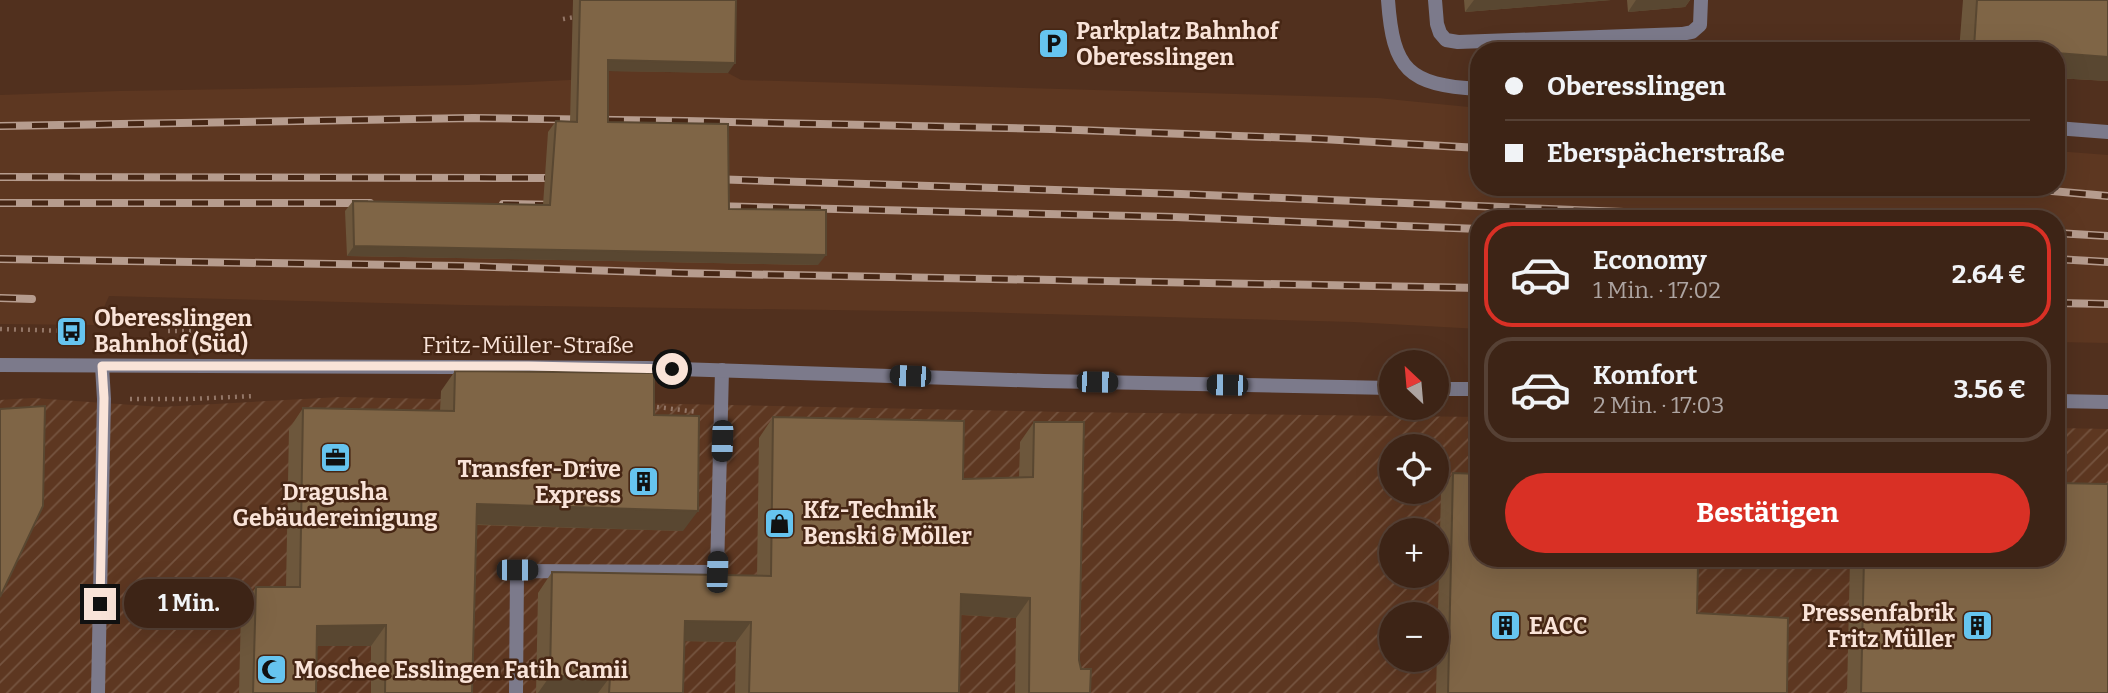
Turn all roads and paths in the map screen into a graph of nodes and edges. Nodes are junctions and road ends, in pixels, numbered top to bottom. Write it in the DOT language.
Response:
graph roads {
  1 [pos="1388,0"];
  2 [pos="1435,0"];
  3 [pos="1701,0"];
  4 [pos="588,17"];
  5 [pos="563,19"];
  6 [pos="1470,88"];
  7 [pos="2065,129"];
  8 [pos="2108,132"];
  9 [pos="0,330"];
  10 [pos="71,331"];
  11 [pos="0,365"];
  12 [pos="102,366"];
  13 [pos="722,370"];
  14 [pos="1379,388"];
  15 [pos="1449,389"];
  16 [pos="1470,390"];
  17 [pos="2065,401"];
  18 [pos="2108,402"];
  19 [pos="646,405"];
  20 [pos="722,415"];
  21 [pos="98,693"];
  22 [pos="516,693"];
  1 -- 6 [label="street"];
  2 -- 3 [label="street"];
  4 -- 5 [label="path"];
  7 -- 8 [label="street"];
  9 -- 10 [label="path"];
  11 -- 12 [label="street, Fritz-Müller-Straße"];
  12 -- 13 [label="street, Fritz-Müller-Straße"];
  12 -- 21 [label="street"];
  13 -- 14 [label="street, Fritz-Müller-Straße"];
  13 -- 20 [label="street"];
  15 -- 16 [label="street"];
  17 -- 18 [label="street"];
  19 -- 20 [label="path"];
  20 -- 22 [label="street"];
}
